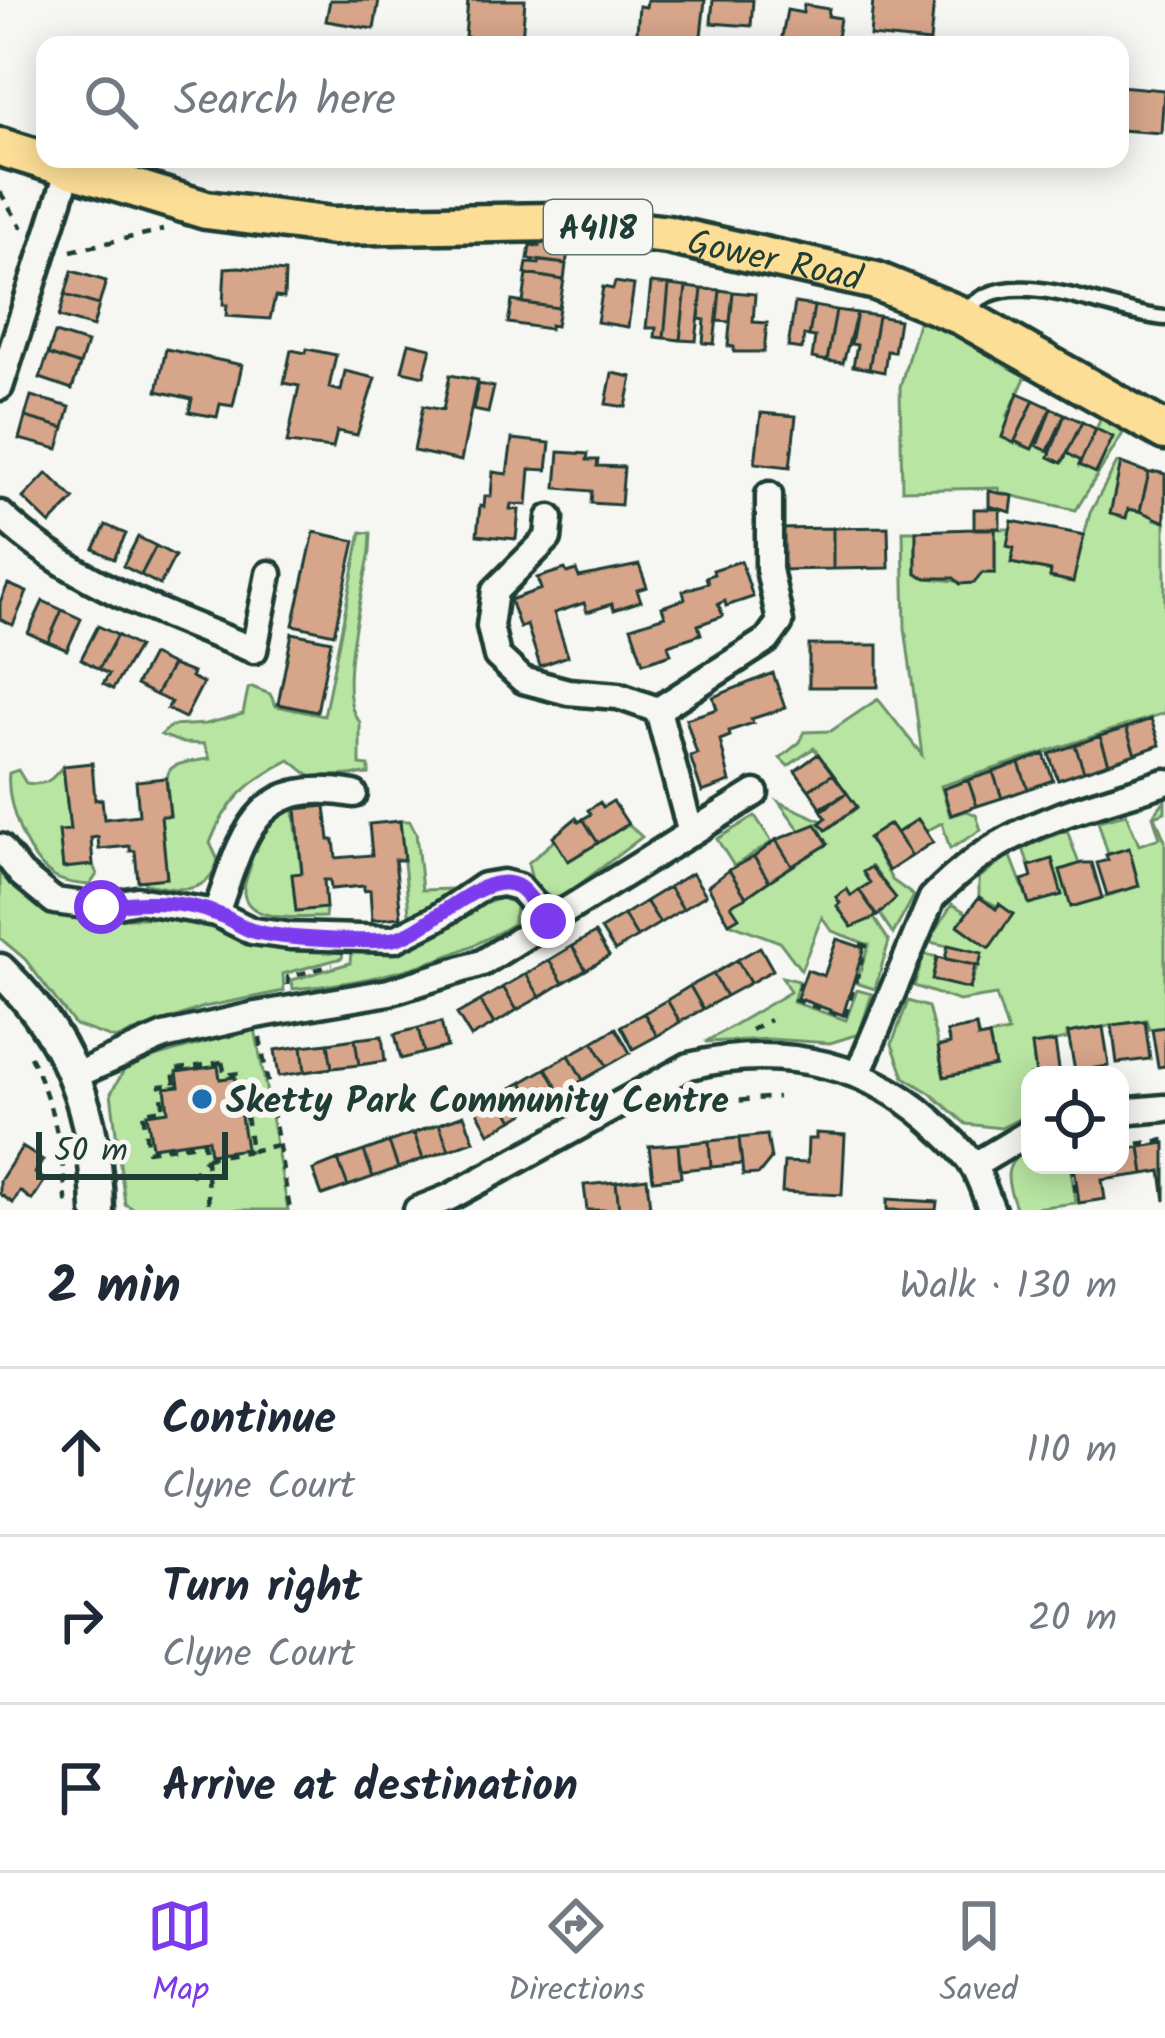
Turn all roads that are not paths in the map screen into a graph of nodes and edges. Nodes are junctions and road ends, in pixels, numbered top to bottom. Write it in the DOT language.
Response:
graph roads {
  1 [pos="0,147"];
  2 [pos="36,158"];
  3 [pos="66,168"];
  4 [pos="69,169"];
  5 [pos="962,316"];
  6 [pos="1165,318"];
  7 [pos="2,372"];
  8 [pos="1165,430"];
  9 [pos="769,495"];
  10 [pos="0,514"];
  11 [pos="550,518"];
  12 [pos="269,574"];
  13 [pos="658,710"];
  14 [pos="1165,782"];
  15 [pos="755,793"];
  16 [pos="354,794"];
  17 [pos="690,830"];
  18 [pos="0,847"];
  19 [pos="216,913"];
  20 [pos="548,921"];
  21 [pos="0,970"];
  22 [pos="858,1074"];
  23 [pos="76,1075"];
  24 [pos="1165,1108"];
  25 [pos="1129,1111"];
  26 [pos="1021,1137"];
  27 [pos="973,1166"];
  28 [pos="98,1210"];
  29 [pos="417,1210"];
  30 [pos="992,1210"];
  1 -- 2 [label="main road, Gower Road / A4118"];
  3 -- 4 [label="main road, Gower Road / A4118"];
  4 -- 5 [label="main road, Gower Road / A4118"];
  4 -- 7 [label="street"];
  5 -- 6 [label="lane"];
  5 -- 8 [label="main road, Gower Road / A4118"];
  9 -- 13 [label="street"];
  10 -- 12 [label="street"];
  11 -- 13 [label="street"];
  13 -- 17 [label="street"];
  14 -- 22 [label="street"];
  15 -- 17 [label="street"];
  16 -- 19 [label="street"];
  17 -- 20 [label="street"];
  18 -- 19 [label="street"];
  19 -- 20 [label="street"];
  20 -- 23 [label="street"];
  21 -- 23 [label="street"];
  22 -- 27 [label="street"];
  22 -- 29 [label="street"];
  23 -- 28 [label="street"];
  24 -- 25 [label="street"];
  26 -- 27 [label="street"];
  27 -- 30 [label="street"];
}
